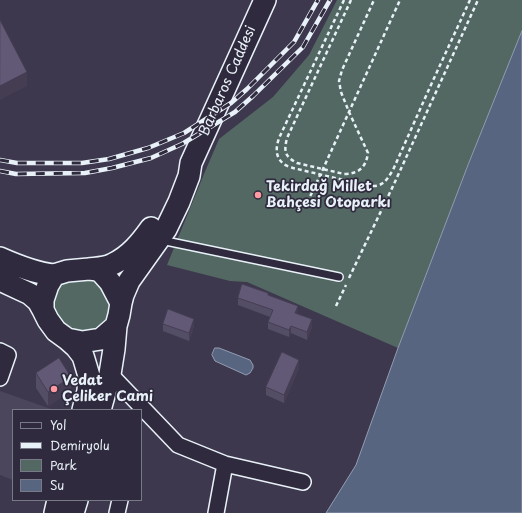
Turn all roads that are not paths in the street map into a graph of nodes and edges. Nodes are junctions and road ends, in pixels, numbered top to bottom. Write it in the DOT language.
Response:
graph roads {
  1 [pos="265,0"];
  2 [pos="191,163"];
  3 [pos="158,239"];
  4 [pos="0,258"];
  5 [pos="89,269"];
  6 [pos="54,275"];
  7 [pos="339,277"];
  8 [pos="0,280"];
  9 [pos="121,302"];
  10 [pos="43,310"];
  11 [pos="116,326"];
  12 [pos="67,339"];
  13 [pos="4,353"];
  14 [pos="110,374"];
  15 [pos="0,378"];
  16 [pos="83,409"];
  17 [pos="100,409"];
  18 [pos="137,409"];
  19 [pos="142,415"];
  20 [pos="225,464"];
  21 [pos="303,482"];
  22 [pos="58,501"];
  23 [pos="77,501"];
  24 [pos="120,501"];
  25 [pos="55,513"];
  26 [pos="74,513"];
  27 [pos="117,513"];
  28 [pos="216,513"];
  1 -- 2 [label="street, Barbaros Caddesi"];
  2 -- 3 [label="street"];
  2 -- 5 [label="street"];
  3 -- 7 [label="lane"];
  3 -- 9 [label="street"];
  4 -- 6 [label="street"];
  5 -- 6 [label="street"];
  5 -- 9 [label="street"];
  6 -- 10 [label="street"];
  8 -- 10 [label="street"];
  9 -- 11 [label="street"];
  10 -- 12 [label="street"];
  11 -- 12 [label="street"];
  11 -- 14 [label="street"];
  12 -- 16 [label="street"];
  13 -- 15 [label="street"];
  14 -- 17 [label="street"];
  14 -- 18 [label="street"];
  19 -- 20 [label="street"];
  20 -- 21 [label="street"];
  20 -- 28 [label="street"];
  22 -- 25 [label="street"];
  23 -- 26 [label="street"];
  24 -- 27 [label="street"];
}
